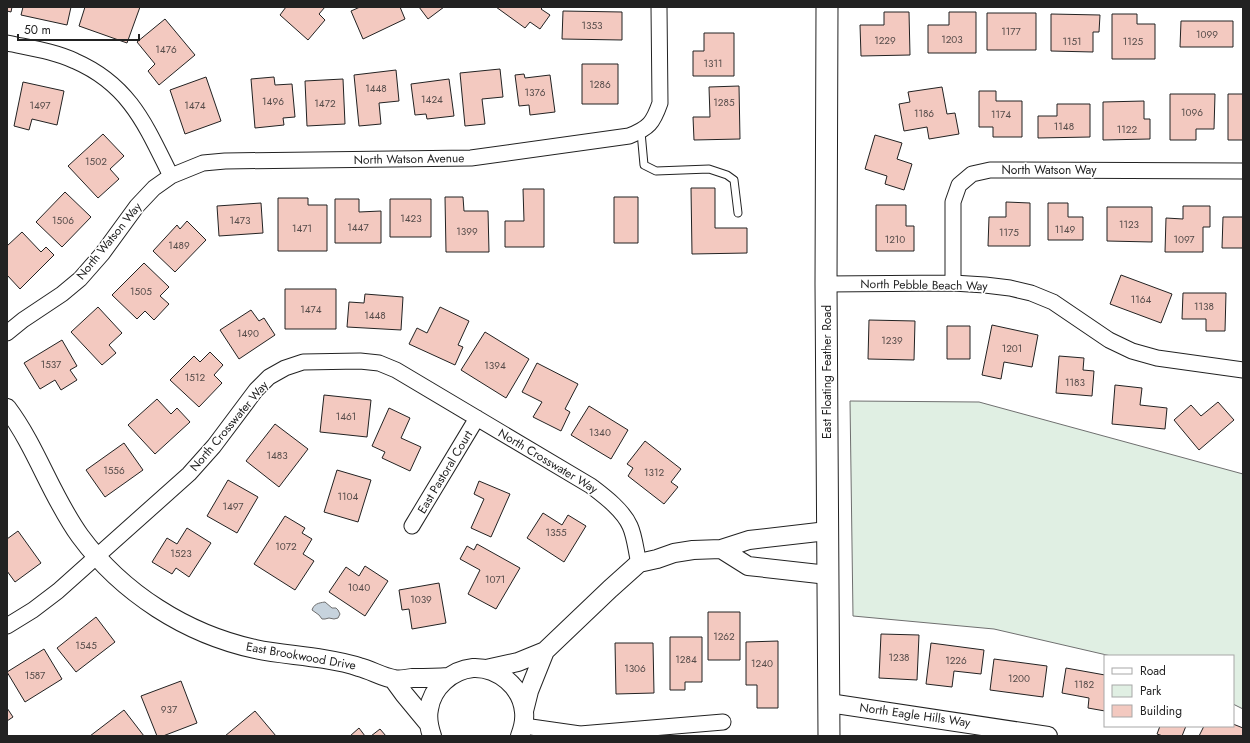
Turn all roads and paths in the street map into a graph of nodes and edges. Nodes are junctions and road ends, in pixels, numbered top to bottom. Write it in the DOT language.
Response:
graph roads {
  1 [pos="659,7"];
  2 [pos="827,7"];
  3 [pos="7,43"];
  4 [pos="644,130"];
  5 [pos="1243,171"];
  6 [pos="171,176"];
  7 [pos="738,213"];
  8 [pos="953,283"];
  9 [pos="826,284"];
  10 [pos="7,333"];
  11 [pos="1243,370"];
  12 [pos="7,408"];
  13 [pos="477,418"];
  14 [pos="412,526"];
  15 [pos="827,531"];
  16 [pos="722,549"];
  17 [pos="97,556"];
  18 [pos="639,563"];
  19 [pos="828,575"];
  20 [pos="7,626"];
  21 [pos="545,651"];
  22 [pos="486,669"];
  23 [pos="448,677"];
  24 [pos="393,679"];
  25 [pos="829,703"];
  26 [pos="723,722"];
  27 [pos="523,724"];
  28 [pos="430,729"];
  29 [pos="829,736"];
  30 [pos="1048,736"];
  1 -- 4 [label="street"];
  2 -- 9 [label="main road, East Floating Feather Road"];
  3 -- 6 [label="street"];
  4 -- 6 [label="street, North Watson Avenue"];
  4 -- 7 [label="lane"];
  5 -- 8 [label="street, North Watson Way"];
  6 -- 10 [label="street, North Watson Way"];
  8 -- 9 [label="street, North Pebble Beach Way"];
  8 -- 11 [label="street, North Pebble Beach Way"];
  9 -- 15 [label="main road, East Floating Feather Road"];
  12 -- 17 [label="street, East Brookwood Drive"];
  13 -- 14 [label="street, East Pastoral Court"];
  13 -- 17 [label="street, North Crosswater Way"];
  13 -- 18 [label="street, North Crosswater Way"];
  15 -- 16 [label="street"];
  15 -- 19 [label="main road, East Floating Feather Road"];
  16 -- 18 [label="street"];
  16 -- 19 [label="street"];
  17 -- 20 [label="street, North Crosswater Way"];
  17 -- 24 [label="street, East Brookwood Drive"];
  18 -- 21 [label="street"];
  19 -- 25 [label="main road, East Floating Feather Road"];
  21 -- 22 [label="street"];
  21 -- 27 [label="street"];
  22 -- 23 [label="street"];
  22 -- 27 [label="street"];
  23 -- 24 [label="street, East Brookwood Drive"];
  23 -- 28 [label="street"];
  24 -- 28 [label="street"];
  25 -- 29 [label="main road, East Floating Feather Road"];
  25 -- 30 [label="street, North Eagle Hills Way"];
  26 -- 27 [label="street"];
}
